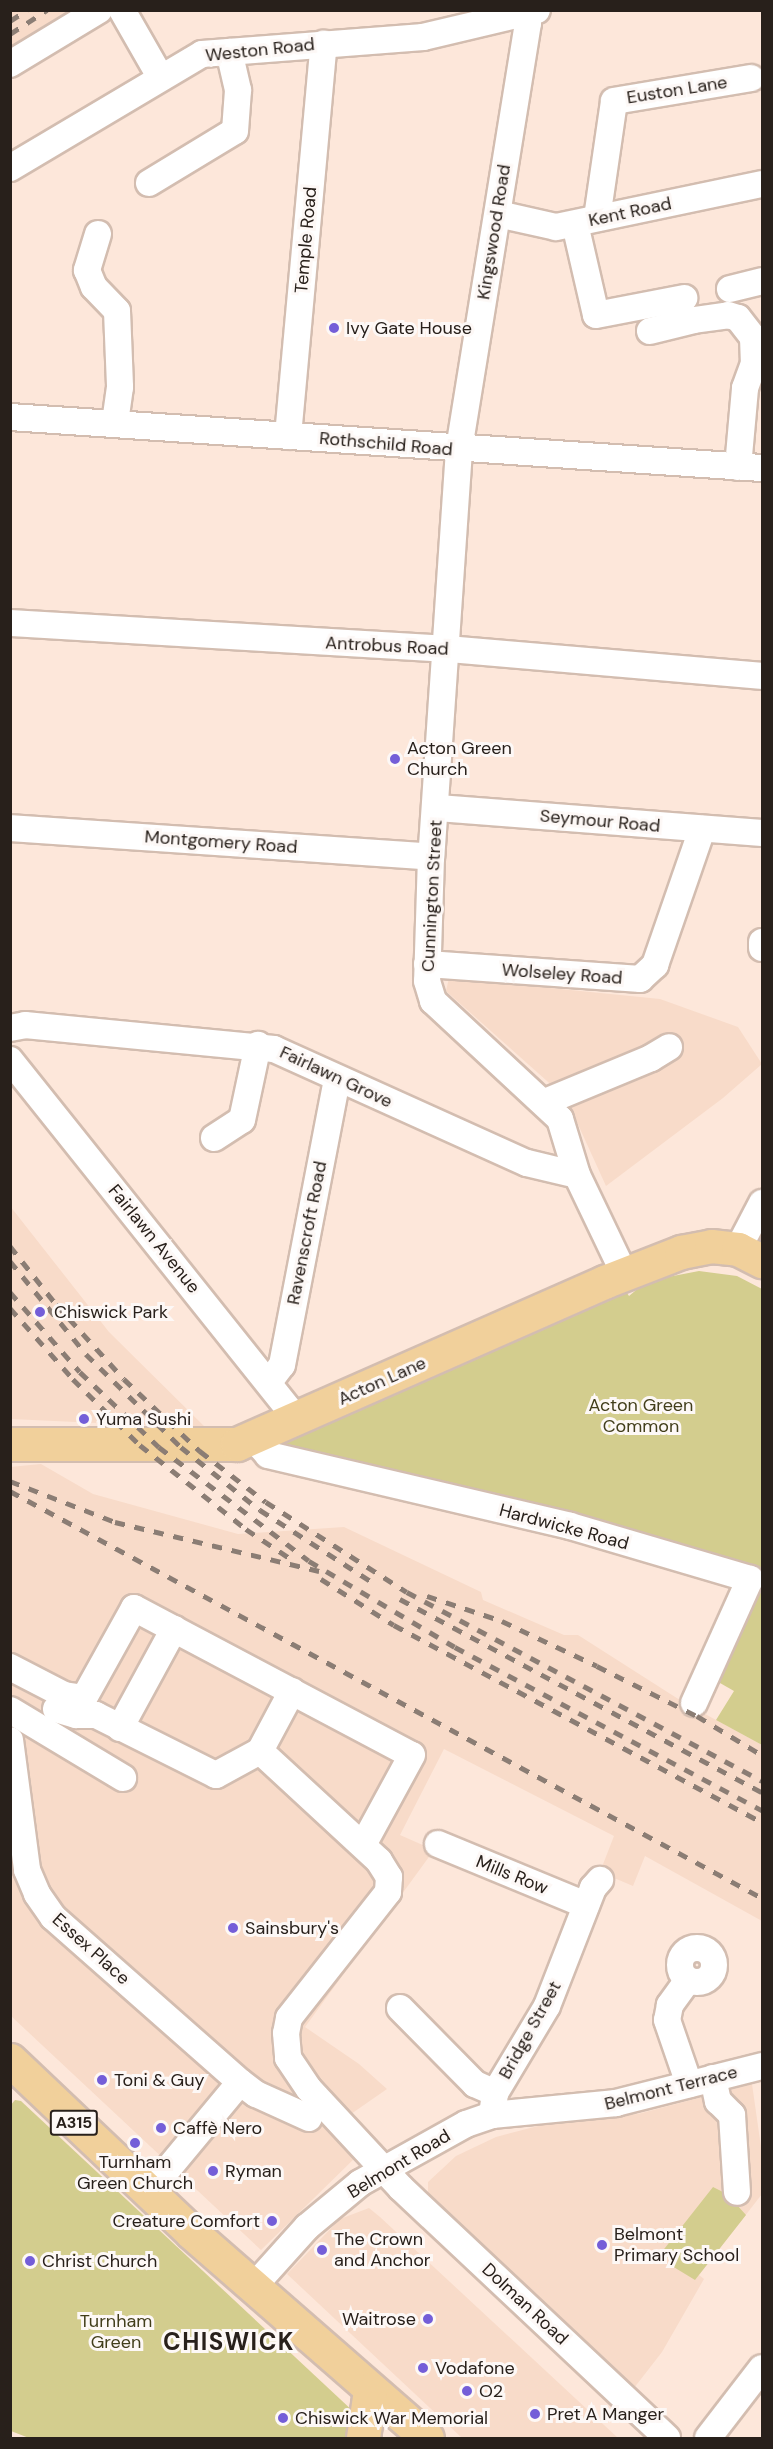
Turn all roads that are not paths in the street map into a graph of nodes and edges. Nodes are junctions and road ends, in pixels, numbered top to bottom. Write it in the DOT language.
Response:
graph roads {
  1 [pos="99,10"];
  2 [pos="122,10"];
  3 [pos="532,12"];
  4 [pos="324,44"];
  5 [pos="229,52"];
  6 [pos="10,64"];
  7 [pos="161,78"];
  8 [pos="751,78"];
  9 [pos="10,168"];
  10 [pos="149,183"];
  11 [pos="762,184"];
  12 [pos="498,214"];
  13 [pos="586,221"];
  14 [pos="98,234"];
  15 [pos="762,281"];
  16 [pos="730,288"];
  17 [pos="684,298"];
  18 [pos="650,331"];
  19 [pos="758,359"];
  20 [pos="10,417"];
  21 [pos="115,424"];
  22 [pos="288,436"];
  23 [pos="459,450"];
  24 [pos="750,468"];
  25 [pos="10,623"];
  26 [pos="448,649"];
  27 [pos="762,676"];
  28 [pos="438,808"];
  29 [pos="10,828"];
  30 [pos="702,829"];
  31 [pos="762,833"];
  32 [pos="431,857"];
  33 [pos="762,942"];
  34 [pos="762,948"];
  35 [pos="427,964"];
  36 [pos="10,1028"];
  37 [pos="258,1046"];
  38 [pos="669,1047"];
  39 [pos="10,1060"];
  40 [pos="337,1078"];
  41 [pos="545,1102"];
  42 [pos="214,1138"];
  43 [pos="577,1175"];
  44 [pos="762,1203"];
  45 [pos="753,1256"];
  46 [pos="624,1273"];
  47 [pos="269,1382"];
  48 [pos="297,1419"];
  49 [pos="252,1437"];
  50 [pos="10,1444"];
  51 [pos="174,1629"];
  52 [pos="10,1667"];
  53 [pos="10,1684"];
  54 [pos="292,1691"];
  55 [pos="694,1703"];
  56 [pos="90,1706"];
  57 [pos="10,1710"];
  58 [pos="139,1737"];
  59 [pos="10,1740"];
  60 [pos="260,1751"];
  61 [pos="123,1778"];
  62 [pos="438,1844"];
  63 [pos="363,1845"];
  64 [pos="600,1880"];
  65 [pos="586,1905"];
  66 [pos="688,1980"];
  67 [pos="400,2008"];
  68 [pos="762,2066"];
  69 [pos="14,2070"];
  70 [pos="701,2081"];
  71 [pos="240,2082"];
  72 [pos="498,2107"];
  73 [pos="309,2118"];
  74 [pos="384,2169"];
  75 [pos="737,2192"];
  76 [pos="148,2193"];
  77 [pos="253,2287"];
  78 [pos="762,2368"];
  79 [pos="370,2390"];
  80 [pos="425,2438"];
  81 [pos="363,2439"];
  82 [pos="667,2439"];
  83 [pos="708,2439"];
  1 -- 6 [label="street"];
  2 -- 7 [label="street"];
  3 -- 4 [label="street, Weston Road"];
  3 -- 12 [label="street, Kingswood Road"];
  4 -- 5 [label="street, Weston Road"];
  4 -- 22 [label="street, Temple Road"];
  5 -- 7 [label="street, Weston Road"];
  5 -- 10 [label="street"];
  7 -- 9 [label="street, Weston Road"];
  8 -- 13 [label="street, Euston Lane"];
  11 -- 13 [label="street, Kent Road"];
  12 -- 13 [label="street, Kent Road"];
  12 -- 23 [label="street, Kingswood Road"];
  13 -- 17 [label="street"];
  14 -- 21 [label="street"];
  15 -- 16 [label="street"];
  18 -- 19 [label="street"];
  19 -- 24 [label="street"];
  20 -- 21 [label="street, Rothschild Road"];
  21 -- 22 [label="street, Rothschild Road"];
  22 -- 23 [label="street, Rothschild Road"];
  23 -- 24 [label="street, Rothschild Road"];
  23 -- 26 [label="street, Cunnington Street"];
  25 -- 26 [label="street, Antrobus Road"];
  26 -- 27 [label="street, Antrobus Road"];
  26 -- 28 [label="street, Cunnington Street"];
  28 -- 30 [label="street, Seymour Road"];
  28 -- 32 [label="street, Cunnington Street"];
  29 -- 32 [label="street, Montgomery Road"];
  30 -- 31 [label="street, Seymour Road"];
  30 -- 35 [label="street, Wolseley Road"];
  32 -- 35 [label="street, Cunnington Street"];
  33 -- 34 [label="street"];
  35 -- 41 [label="street, Cunnington Street"];
  36 -- 37 [label="street, Fairlawn Grove"];
  37 -- 40 [label="street, Fairlawn Grove"];
  37 -- 42 [label="street"];
  38 -- 41 [label="street"];
  39 -- 47 [label="street, Fairlawn Avenue"];
  40 -- 43 [label="street, Fairlawn Grove"];
  40 -- 47 [label="street, Ravenscroft Road"];
  41 -- 43 [label="street, Cunnington Street"];
  43 -- 46 [label="street, Cunnington Street"];
  44 -- 45 [label="street, Acton Lane"];
  45 -- 46 [label="main road, Acton Lane"];
  46 -- 48 [label="main road, Acton Lane"];
  47 -- 48 [label="street, Fairlawn Avenue"];
  48 -- 49 [label="main road, Acton Lane"];
  49 -- 50 [label="main road, Acton Lane"];
  49 -- 55 [label="street, Hardwicke Road"];
  51 -- 54 [label="street"];
  51 -- 56 [label="street"];
  51 -- 58 [label="street"];
  52 -- 56 [label="street"];
  53 -- 56 [label="street"];
  54 -- 60 [label="street"];
  54 -- 63 [label="street"];
  56 -- 58 [label="street"];
  57 -- 61 [label="street"];
  58 -- 60 [label="street"];
  59 -- 71 [label="street, Essex Place"];
  60 -- 63 [label="street"];
  62 -- 65 [label="street, Mills Row"];
  63 -- 74 [label="street"];
  64 -- 65 [label="street, Bridge Street"];
  65 -- 72 [label="street, Bridge Street"];
  66 -- 70 [label="street"];
  67 -- 72 [label="street"];
  68 -- 70 [label="street, Belmont Terrace"];
  69 -- 76 [label="main road, A315"];
  70 -- 72 [label="street, Belmont Terrace"];
  70 -- 75 [label="street"];
  71 -- 73 [label="street, Essex Place"];
  71 -- 76 [label="street"];
  72 -- 74 [label="street, Belmont Road"];
  74 -- 77 [label="street, Belmont Road"];
  74 -- 82 [label="street, Dolman Road"];
  76 -- 77 [label="main road, A315"];
  77 -- 79 [label="main road, A315"];
  78 -- 83 [label="street"];
  79 -- 80 [label="main road, A315"];
  79 -- 81 [label="main road"];
}
